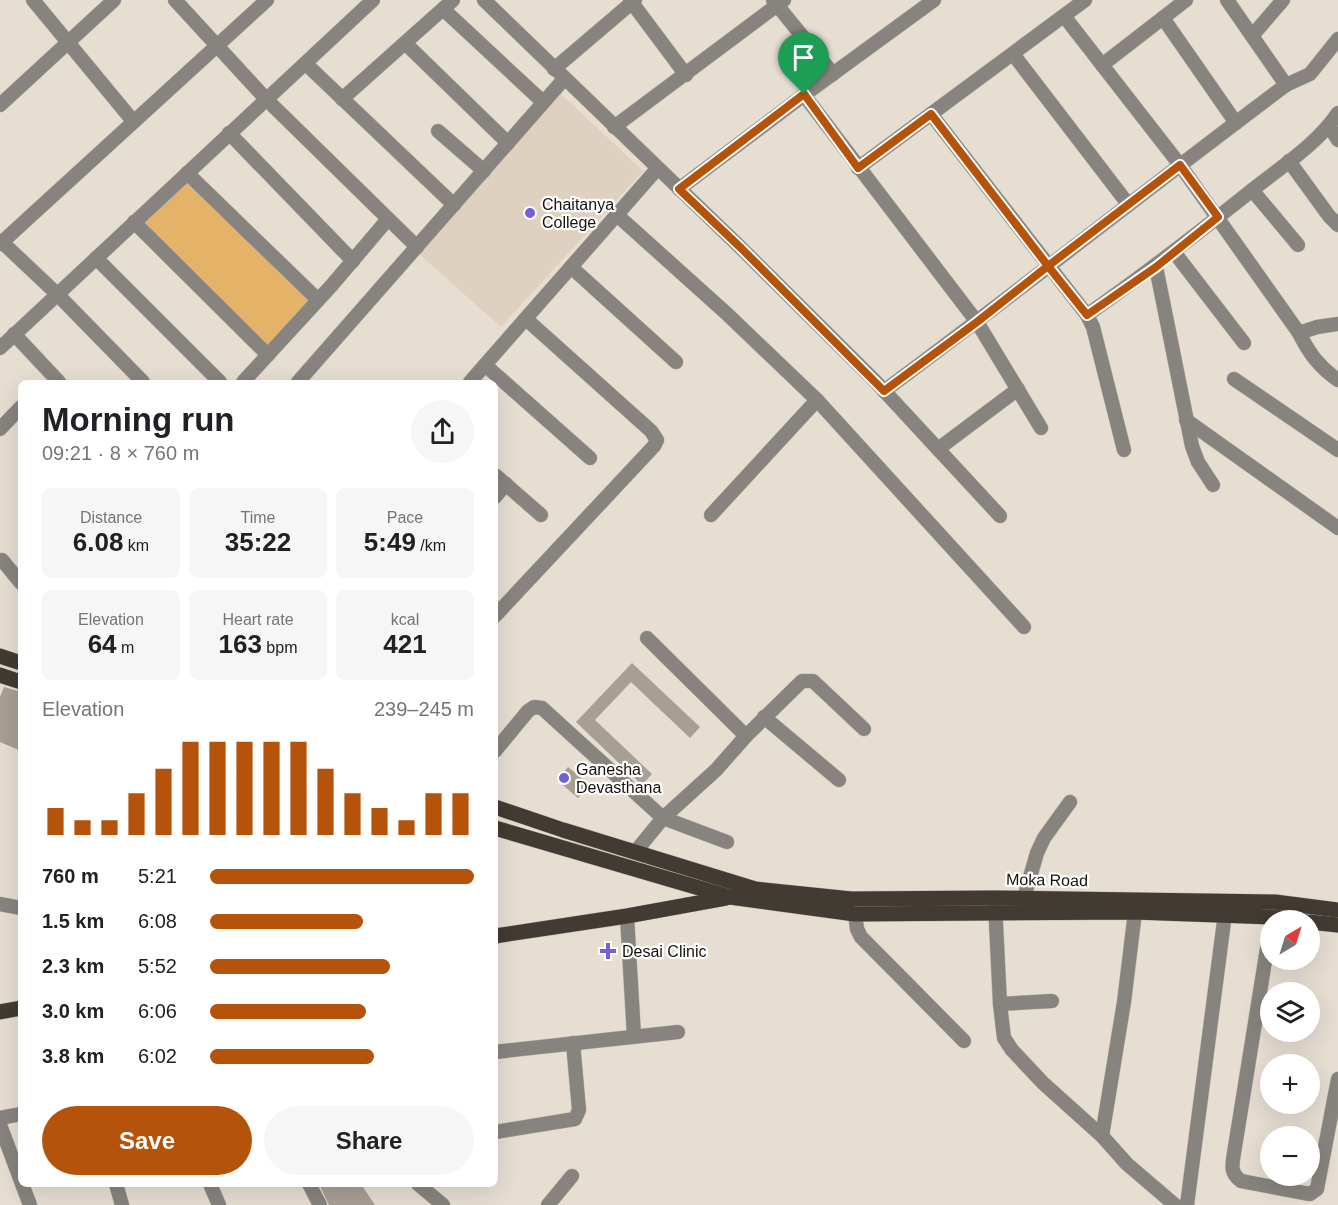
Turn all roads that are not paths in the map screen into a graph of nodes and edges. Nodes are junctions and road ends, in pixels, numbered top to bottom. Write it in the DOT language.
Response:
graph roads {
  1 [pos="33,0"];
  2 [pos="114,0"];
  3 [pos="175,0"];
  4 [pos="267,0"];
  5 [pos="373,0"];
  6 [pos="484,0"];
  7 [pos="934,0"];
  8 [pos="1085,0"];
  9 [pos="1186,0"];
  10 [pos="1227,0"];
  11 [pos="1283,0"];
  12 [pos="632,1"];
  13 [pos="778,2"];
  14 [pos="448,4"];
  15 [pos="1064,16"];
  16 [pos="1163,18"];
  17 [pos="1252,36"];
  18 [pos="1338,39"];
  19 [pos="68,41"];
  20 [pos="405,43"];
  21 [pos="217,45"];
  22 [pos="1013,54"];
  23 [pos="306,64"];
  24 [pos="1102,65"];
  25 [pos="559,74"];
  26 [pos="833,74"];
  27 [pos="686,75"];
  28 [pos="1286,85"];
  29 [pos="804,94"];
  30 [pos="266,99"];
  31 [pos="342,99"];
  32 [pos="543,102"];
  33 [pos="0,105"];
  34 [pos="1338,113"];
  35 [pos="931,114"];
  36 [pos="133,121"];
  37 [pos="1236,123"];
  38 [pos="1329,126"];
  39 [pos="614,127"];
  40 [pos="438,131"];
  41 [pos="229,133"];
  42 [pos="1338,140"];
  43 [pos="508,143"];
  44 [pos="1289,161"];
  45 [pos="1180,165"];
  46 [pos="858,168"];
  47 [pos="657,169"];
  48 [pos="484,171"];
  49 [pos="187,173"];
  50 [pos="679,189"];
  51 [pos="1252,190"];
  52 [pos="1128,204"];
  53 [pos="454,205"];
  54 [pos="617,215"];
  55 [pos="1218,217"];
  56 [pos="388,219"];
  57 [pos="134,222"];
  58 [pos="1338,225"];
  59 [pos="1,243"];
  60 [pos="1298,245"];
  61 [pos="417,247"];
  62 [pos="1174,252"];
  63 [pos="96,258"];
  64 [pos="353,261"];
  65 [pos="1048,266"];
  66 [pos="572,267"];
  67 [pos="1156,267"];
  68 [pos="57,294"];
  69 [pos="318,300"];
  70 [pos="1087,315"];
  71 [pos="526,319"];
  72 [pos="977,322"];
  73 [pos="1338,324"];
  74 [pos="1299,333"];
  75 [pos="14,334"];
  76 [pos="1244,343"];
  77 [pos="0,348"];
  78 [pos="268,355"];
  79 [pos="676,362"];
  80 [pos="485,365"];
  81 [pos="1234,379"];
  82 [pos="52,380"];
  83 [pos="141,380"];
  84 [pos="218,380"];
  85 [pos="245,380"];
  86 [pos="300,380"];
  87 [pos="472,380"];
  88 [pos="1338,380"];
  89 [pos="1018,389"];
  90 [pos="884,391"];
  91 [pos="817,400"];
  92 [pos="18,410"];
  93 [pos="1186,420"];
  94 [pos="1041,428"];
  95 [pos="0,429"];
  96 [pos="939,449"];
  97 [pos="1124,450"];
  98 [pos="1338,450"];
  99 [pos="590,458"];
  100 [pos="498,477"];
  101 [pos="506,484"];
  102 [pos="1213,485"];
  103 [pos="498,493"];
  104 [pos="541,515"];
  105 [pos="711,515"];
  106 [pos="1000,516"];
  107 [pos="1338,528"];
  108 [pos="2,560"];
  109 [pos="18,579"];
  110 [pos="498,613"];
  111 [pos="1024,627"];
  112 [pos="647,638"];
  113 [pos="0,656"];
  114 [pos="18,662"];
  115 [pos="1,679"];
  116 [pos="18,682"];
  117 [pos="764,717"];
  118 [pos="864,729"];
  119 [pos="746,736"];
  120 [pos="498,747"];
  121 [pos="839,780"];
  122 [pos="1070,802"];
  123 [pos="498,808"];
  124 [pos="663,818"];
  125 [pos="498,829"];
  126 [pos="727,842"];
  127 [pos="636,851"];
  128 [pos="755,889"];
  129 [pos="730,897"];
  130 [pos="1024,898"];
  131 [pos="0,904"];
  132 [pos="995,905"];
  133 [pos="18,907"];
  134 [pos="1226,908"];
  135 [pos="1338,910"];
  136 [pos="1135,912"];
  137 [pos="855,914"];
  138 [pos="627,916"];
  139 [pos="1260,919"];
  140 [pos="1320,923"];
  141 [pos="1338,925"];
  142 [pos="498,936"];
  143 [pos="1264,970"];
  144 [pos="1052,1001"];
  145 [pos="1000,1004"];
  146 [pos="18,1009"];
  147 [pos="0,1012"];
  148 [pos="678,1032"];
  149 [pos="634,1036"];
  150 [pos="964,1041"];
  151 [pos="573,1043"];
  152 [pos="498,1052"];
  153 [pos="1338,1079"];
  154 [pos="18,1115"];
  155 [pos="0,1118"];
  156 [pos="0,1125"];
  157 [pos="498,1132"];
  158 [pos="1102,1136"];
  159 [pos="18,1172"];
  160 [pos="572,1176"];
  161 [pos="23,1187"];
  162 [pos="117,1187"];
  163 [pos="211,1187"];
  164 [pos="311,1187"];
  165 [pos="421,1187"];
  166 [pos="26,1204"];
  167 [pos="439,1204"];
  168 [pos="122,1205"];
  169 [pos="219,1205"];
  170 [pos="321,1205"];
  171 [pos="548,1205"];
  172 [pos="1174,1205"];
  173 [pos="1187,1205"];
  1 -- 19 [label="street"];
  2 -- 19 [label="street"];
  3 -- 21 [label="street"];
  4 -- 21 [label="street"];
  5 -- 23 [label="street"];
  6 -- 25 [label="street"];
  7 -- 26 [label="street"];
  8 -- 15 [label="street"];
  9 -- 16 [label="street"];
  10 -- 17 [label="street"];
  11 -- 17 [label="street"];
  12 -- 25 [label="street"];
  12 -- 27 [label="street"];
  13 -- 26 [label="street"];
  13 -- 27 [label="street"];
  14 -- 20 [label="street"];
  14 -- 32 [label="street"];
  15 -- 22 [label="street"];
  15 -- 24 [label="street"];
  16 -- 24 [label="street"];
  16 -- 37 [label="street"];
  17 -- 28 [label="street"];
  18 -- 28 [label="street"];
  19 -- 33 [label="street"];
  19 -- 36 [label="street"];
  20 -- 31 [label="street"];
  20 -- 43 [label="street"];
  21 -- 30 [label="street"];
  21 -- 36 [label="street"];
  22 -- 35 [label="street"];
  22 -- 52 [label="street"];
  23 -- 30 [label="street"];
  23 -- 31 [label="street"];
  24 -- 45 [label="street"];
  25 -- 32 [label="street"];
  25 -- 39 [label="street"];
  26 -- 29 [label="street"];
  27 -- 39 [label="street"];
  28 -- 37 [label="street"];
  29 -- 46 [label="street"];
  29 -- 50 [label="street"];
  30 -- 41 [label="street"];
  30 -- 56 [label="street"];
  31 -- 53 [label="street"];
  32 -- 43 [label="street"];
  34 -- 38 [label="street"];
  35 -- 46 [label="street"];
  35 -- 65 [label="street"];
  36 -- 59 [label="street"];
  37 -- 45 [label="street"];
  38 -- 42 [label="street"];
  38 -- 44 [label="street"];
  39 -- 47 [label="street"];
  40 -- 48 [label="street"];
  41 -- 49 [label="street"];
  41 -- 64 [label="street"];
  43 -- 48 [label="street"];
  44 -- 51 [label="street"];
  44 -- 58 [label="street"];
  45 -- 52 [label="street"];
  45 -- 55 [label="street"];
  46 -- 72 [label="street"];
  47 -- 50 [label="street"];
  47 -- 54 [label="street"];
  48 -- 53 [label="street"];
  49 -- 57 [label="street"];
  49 -- 69 [label="street"];
  50 -- 90 [label="street"];
  51 -- 55 [label="street"];
  51 -- 60 [label="street"];
  52 -- 65 [label="street"];
  53 -- 61 [label="street"];
  54 -- 66 [label="street"];
  54 -- 91 [label="street"];
  55 -- 62 [label="street"];
  55 -- 74 [label="street"];
  56 -- 61 [label="street"];
  56 -- 64 [label="street"];
  57 -- 63 [label="street"];
  57 -- 78 [label="street"];
  59 -- 68 [label="street"];
  61 -- 86 [label="street"];
  62 -- 67 [label="street"];
  62 -- 76 [label="street"];
  63 -- 68 [label="street"];
  63 -- 84 [label="street"];
  64 -- 69 [label="street"];
  65 -- 70 [label="street"];
  65 -- 72 [label="street"];
  66 -- 71 [label="street"];
  66 -- 79 [label="street"];
  67 -- 70 [label="street"];
  67 -- 93 [label="street"];
  68 -- 75 [label="street"];
  68 -- 83 [label="street"];
  69 -- 78 [label="street"];
  70 -- 97 [label="street"];
  71 -- 80 [label="street"];
  71 -- 110 [label="street"];
  72 -- 89 [label="street"];
  72 -- 90 [label="street"];
  73 -- 74 [label="street"];
  74 -- 88 [label="street"];
  75 -- 77 [label="street"];
  75 -- 82 [label="street"];
  78 -- 85 [label="street"];
  80 -- 87 [label="street"];
  80 -- 99 [label="street"];
  81 -- 98 [label="street"];
  89 -- 94 [label="street"];
  89 -- 96 [label="street"];
  90 -- 96 [label="street"];
  91 -- 105 [label="street"];
  91 -- 111 [label="street"];
  92 -- 95 [label="street"];
  93 -- 102 [label="street"];
  93 -- 107 [label="street"];
  96 -- 106 [label="street"];
  100 -- 101 [label="street"];
  101 -- 103 [label="street"];
  101 -- 104 [label="street"];
  108 -- 109 [label="street"];
  112 -- 119 [label="street"];
  113 -- 114 [label="main road"];
  115 -- 116 [label="main road"];
  117 -- 118 [label="street"];
  117 -- 119 [label="street"];
  117 -- 121 [label="street"];
  119 -- 124 [label="street"];
  120 -- 124 [label="street"];
  122 -- 130 [label="street"];
  123 -- 127 [label="main road"];
  124 -- 126 [label="street"];
  124 -- 127 [label="street"];
  125 -- 129 [label="main road"];
  127 -- 128 [label="main road"];
  128 -- 129 [label="main road"];
  128 -- 132 [label="main road, Moka Road"];
  129 -- 137 [label="main road, Moka Road"];
  129 -- 138 [label="main road"];
  130 -- 132 [label="main road, Moka Road"];
  130 -- 134 [label="main road, Moka Road"];
  131 -- 133 [label="street"];
  132 -- 136 [label="main road, Moka Road"];
  132 -- 137 [label="main road, Moka Road"];
  132 -- 145 [label="street"];
  134 -- 135 [label="main road, Moka Road"];
  134 -- 136 [label="main road, Moka Road"];
  134 -- 139 [label="main road, Moka Road"];
  134 -- 173 [label="street"];
  136 -- 158 [label="street"];
  137 -- 150 [label="street"];
  138 -- 142 [label="main road"];
  138 -- 149 [label="street"];
  140 -- 141 [label="main road"];
  143 -- 153 [label="street"];
  144 -- 145 [label="street"];
  145 -- 158 [label="street"];
  146 -- 147 [label="main road"];
  148 -- 149 [label="street"];
  149 -- 151 [label="street"];
  151 -- 152 [label="street"];
  151 -- 157 [label="street"];
  154 -- 155 [label="street"];
  156 -- 159 [label="street"];
  158 -- 172 [label="street"];
  160 -- 171 [label="street"];
  161 -- 166 [label="street"];
  162 -- 168 [label="street"];
  163 -- 169 [label="street"];
  164 -- 170 [label="street"];
  165 -- 167 [label="street"];
}
